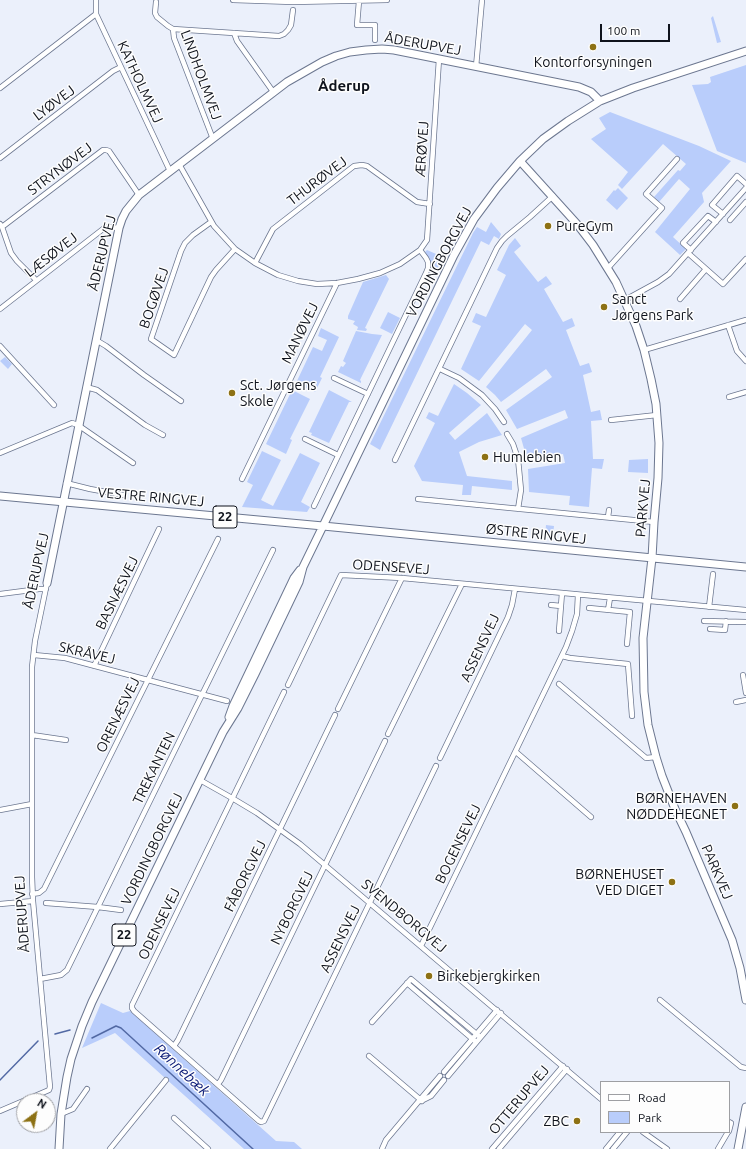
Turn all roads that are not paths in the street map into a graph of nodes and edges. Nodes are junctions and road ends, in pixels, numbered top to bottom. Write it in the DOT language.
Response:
graph roads {
  1 [pos="96,0"];
  2 [pos="233,0"];
  3 [pos="387,0"];
  4 [pos="482,0"];
  5 [pos="359,1"];
  6 [pos="156,2"];
  7 [pos="293,10"];
  8 [pos="96,14"];
  9 [pos="173,29"];
  10 [pos="234,33"];
  11 [pos="375,40"];
  12 [pos="746,51"];
  13 [pos="440,59"];
  14 [pos="121,67"];
  15 [pos="476,67"];
  16 [pos="0,88"];
  17 [pos="274,93"];
  18 [pos="600,101"];
  19 [pos="213,139"];
  20 [pos="0,158"];
  21 [pos="677,159"];
  22 [pos="520,161"];
  23 [pos="180,164"];
  24 [pos="170,171"];
  25 [pos="746,184"];
  26 [pos="746,188"];
  27 [pos="139,195"];
  28 [pos="553,196"];
  29 [pos="746,202"];
  30 [pos="430,204"];
  31 [pos="723,214"];
  32 [pos="730,220"];
  33 [pos="211,222"];
  34 [pos="716,222"];
  35 [pos="1,225"];
  36 [pos="119,228"];
  37 [pos="427,240"];
  38 [pos="235,248"];
  39 [pos="420,250"];
  40 [pos="689,252"];
  41 [pos="746,259"];
  42 [pos="255,263"];
  43 [pos="608,268"];
  44 [pos="706,270"];
  45 [pos="36,280"];
  46 [pos="337,283"];
  47 [pos="680,299"];
  48 [pos="624,300"];
  49 [pos="0,309"];
  50 [pos="746,320"];
  51 [pos="728,325"];
  52 [pos="96,340"];
  53 [pos="0,346"];
  54 [pos="644,350"];
  55 [pos="746,361"];
  56 [pos="440,368"];
  57 [pos="334,378"];
  58 [pos="86,386"];
  59 [pos="746,392"];
  60 [pos="368,394"];
  61 [pos="729,397"];
  62 [pos="181,401"];
  63 [pos="54,405"];
  64 [pos="657,414"];
  65 [pos="611,420"];
  66 [pos="504,422"];
  67 [pos="78,425"];
  68 [pos="507,434"];
  69 [pos="163,435"];
  70 [pos="305,439"];
  71 [pos="0,453"];
  72 [pos="338,455"];
  73 [pos="395,460"];
  74 [pos="133,463"];
  75 [pos="242,478"];
  76 [pos="66,483"];
  77 [pos="123,495"];
  78 [pos="0,496"];
  79 [pos="418,499"];
  80 [pos="64,502"];
  81 [pos="314,506"];
  82 [pos="518,509"];
  83 [pos="609,510"];
  84 [pos="608,518"];
  85 [pos="654,522"];
  86 [pos="323,526"];
  87 [pos="159,529"];
  88 [pos="218,539"];
  89 [pos="273,550"];
  90 [pos="652,558"];
  91 [pos="746,567"];
  92 [pos="713,574"];
  93 [pos="402,578"];
  94 [pos="462,584"];
  95 [pos="46,586"];
  96 [pos="515,589"];
  97 [pos="562,593"];
  98 [pos="0,594"];
  99 [pos="578,595"];
  100 [pos="610,598"];
  101 [pos="647,602"];
  102 [pos="552,605"];
  103 [pos="561,606"];
  104 [pos="709,607"];
  105 [pos="589,608"];
  106 [pos="608,610"];
  107 [pos="746,610"];
  108 [pos="704,621"];
  109 [pos="726,621"];
  110 [pos="746,622"];
  111 [pos="710,629"];
  112 [pos="559,631"];
  113 [pos="627,644"];
  114 [pos="34,655"];
  115 [pos="562,656"];
  116 [pos="94,666"];
  117 [pos="743,675"];
  118 [pos="148,680"];
  119 [pos="559,684"];
  120 [pos="288,685"];
  121 [pos="284,692"];
  122 [pos="746,693"];
  123 [pos="201,694"];
  124 [pos="746,700"];
  125 [pos="227,701"];
  126 [pos="736,702"];
  127 [pos="338,710"];
  128 [pos="335,716"];
  129 [pos="632,716"];
  130 [pos="388,734"];
  131 [pos="32,735"];
  132 [pos="66,740"];
  133 [pos="385,741"];
  134 [pos="516,752"];
  135 [pos="656,757"];
  136 [pos="440,758"];
  137 [pos="436,766"];
  138 [pos="200,780"];
  139 [pos="232,798"];
  140 [pos="32,804"];
  141 [pos="0,810"];
  142 [pos="591,817"];
  143 [pos="280,830"];
  144 [pos="326,865"];
  145 [pos="32,894"];
  146 [pos="33,901"];
  147 [pos="370,902"];
  148 [pos="46,903"];
  149 [pos="0,904"];
  150 [pos="98,907"];
  151 [pos="121,910"];
  152 [pos="421,946"];
  153 [pos="40,979"];
  154 [pos="660,1000"];
  155 [pos="746,1000"];
  156 [pos="499,1011"];
  157 [pos="372,1022"];
  158 [pos="476,1038"];
  159 [pos="174,1046"];
  160 [pos="369,1056"];
  161 [pos="565,1067"];
  162 [pos="746,1068"];
  163 [pos="166,1080"];
  164 [pos="218,1084"];
  165 [pos="87,1090"];
  166 [pos="600,1098"];
  167 [pos="420,1101"];
  168 [pos="746,1107"];
  169 [pos="0,1112"];
  170 [pos="61,1114"];
  171 [pos="174,1118"];
  172 [pos="264,1121"];
  173 [pos="619,1133"];
  174 [pos="626,1133"];
  175 [pos="644,1133"];
  176 [pos="728,1133"];
  177 [pos="59,1149"];
  178 [pos="110,1149"];
  179 [pos="208,1149"];
  180 [pos="382,1149"];
  181 [pos="492,1149"];
  182 [pos="499,1149"];
  183 [pos="606,1149"];
  184 [pos="613,1149"];
  185 [pos="667,1149"];
  186 [pos="718,1149"];
  187 [pos="738,1149"];
  1 -- 8 [label="street, KATHOLMVEJ"];
  2 -- 5 [label="street"];
  3 -- 5 [label="street"];
  4 -- 15 [label="street"];
  5 -- 11 [label="street"];
  6 -- 9 [label="street, LINDHOLMVEJ"];
  7 -- 10 [label="street"];
  8 -- 14 [label="street, KATHOLMVEJ"];
  8 -- 16 [label="street"];
  9 -- 10 [label="street"];
  9 -- 19 [label="street, LINDHOLMVEJ"];
  10 -- 17 [label="street"];
  12 -- 18 [label="street, VORDINGBORGVEJ"];
  13 -- 15 [label="street, ÅDERUPVEJ"];
  13 -- 17 [label="street, ÅDERUPVEJ"];
  13 -- 30 [label="street, ÆRØVEJ"];
  14 -- 20 [label="street, LYØVEJ"];
  14 -- 24 [label="street, KATHOLMVEJ"];
  15 -- 18 [label="street, ÅDERUPVEJ"];
  17 -- 19 [label="street, ÅDERUPVEJ"];
  18 -- 22 [label="street, VORDINGBORGVEJ"];
  19 -- 23 [label="street, ÅDERUPVEJ"];
  21 -- 43 [label="street"];
  22 -- 28 [label="street, PARKVEJ"];
  22 -- 86 [label="street, VORDINGBORGVEJ"];
  23 -- 24 [label="street, ÅDERUPVEJ"];
  23 -- 33 [label="street, MANØVEJ"];
  24 -- 27 [label="street, ÅDERUPVEJ"];
  25 -- 31 [label="street"];
  26 -- 31 [label="street"];
  27 -- 35 [label="street, STRYNØVEJ"];
  27 -- 36 [label="street, ÅDERUPVEJ"];
  28 -- 43 [label="street, PARKVEJ"];
  28 -- 56 [label="street"];
  29 -- 32 [label="street"];
  30 -- 37 [label="street, ÆRØVEJ"];
  30 -- 42 [label="street, THURØVEJ"];
  31 -- 34 [label="street"];
  33 -- 38 [label="street, MANØVEJ"];
  33 -- 38 [label="street, BOGØVEJ"];
  34 -- 40 [label="street"];
  34 -- 40 [label="street"];
  35 -- 45 [label="street"];
  36 -- 45 [label="street, LÆSØVEJ"];
  36 -- 52 [label="street, ÅDERUPVEJ"];
  37 -- 39 [label="street, MANØVEJ"];
  38 -- 42 [label="street, MANØVEJ"];
  39 -- 46 [label="street, MANØVEJ"];
  39 -- 60 [label="street"];
  40 -- 44 [label="street"];
  40 -- 48 [label="street"];
  41 -- 44 [label="street"];
  42 -- 46 [label="street, MANØVEJ"];
  43 -- 48 [label="street, PARKVEJ"];
  44 -- 47 [label="street"];
  45 -- 49 [label="street, LÆSØVEJ"];
  46 -- 75 [label="street, MANØVEJ"];
  48 -- 54 [label="street, PARKVEJ"];
  50 -- 51 [label="street"];
  51 -- 54 [label="street"];
  51 -- 55 [label="street"];
  52 -- 58 [label="street, ÅDERUPVEJ"];
  52 -- 62 [label="street"];
  53 -- 63 [label="street"];
  54 -- 64 [label="street, PARKVEJ"];
  56 -- 66 [label="street"];
  56 -- 73 [label="street"];
  57 -- 60 [label="street"];
  58 -- 67 [label="street, ÅDERUPVEJ"];
  58 -- 69 [label="street"];
  59 -- 61 [label="street"];
  60 -- 72 [label="street"];
  64 -- 65 [label="street"];
  64 -- 85 [label="street, PARKVEJ"];
  67 -- 71 [label="street"];
  67 -- 74 [label="street"];
  67 -- 76 [label="street, ÅDERUPVEJ"];
  68 -- 82 [label="street"];
  70 -- 72 [label="street"];
  72 -- 81 [label="street"];
  76 -- 77 [label="street"];
  76 -- 80 [label="street, ÅDERUPVEJ"];
  78 -- 80 [label="street, VESTRE RINGVEJ / 22"];
  79 -- 82 [label="street"];
  80 -- 86 [label="street, VESTRE RINGVEJ / 22"];
  80 -- 95 [label="street, ÅDERUPVEJ"];
  82 -- 84 [label="street"];
  83 -- 84 [label="street"];
  84 -- 85 [label="street"];
  85 -- 90 [label="street, PARKVEJ"];
  86 -- 90 [label="street, ØSTRE RINGVEJ"];
  86 -- 138 [label="street, VORDINGBORGVEJ / 22"];
  87 -- 116 [label="street, BASNÆSVEJ"];
  88 -- 118 [label="street, ORENÆSVEJ"];
  89 -- 123 [label="street, TREKANTEN"];
  90 -- 91 [label="street, ØSTRE RINGVEJ"];
  90 -- 101 [label="street, PARKVEJ"];
  92 -- 104 [label="street"];
  93 -- 94 [label="street, ODENSEVEJ"];
  93 -- 120 [label="street, ODENSEVEJ"];
  93 -- 127 [label="street"];
  94 -- 96 [label="street, ODENSEVEJ"];
  94 -- 130 [label="street"];
  95 -- 98 [label="street"];
  95 -- 114 [label="street, ÅDERUPVEJ"];
  96 -- 97 [label="street, ODENSEVEJ"];
  96 -- 136 [label="street, ASSENSVEJ"];
  97 -- 99 [label="street, ODENSEVEJ"];
  97 -- 103 [label="street"];
  99 -- 100 [label="street, ODENSEVEJ"];
  99 -- 115 [label="street, BOGENSEVEJ"];
  100 -- 101 [label="street, ODENSEVEJ"];
  100 -- 106 [label="street"];
  101 -- 104 [label="street, ODENSEVEJ"];
  101 -- 135 [label="street, PARKVEJ"];
  102 -- 103 [label="street"];
  103 -- 112 [label="street"];
  104 -- 107 [label="street, ODENSEVEJ"];
  105 -- 106 [label="street"];
  106 -- 113 [label="street"];
  108 -- 109 [label="street"];
  109 -- 110 [label="street"];
  109 -- 111 [label="street"];
  114 -- 116 [label="street, SKRÅVEJ"];
  114 -- 131 [label="street, ÅDERUPVEJ"];
  115 -- 129 [label="street"];
  115 -- 134 [label="street, BOGENSEVEJ"];
  116 -- 118 [label="street, SKRÅVEJ"];
  117 -- 122 [label="street"];
  118 -- 123 [label="street, SKRÅVEJ"];
  118 -- 145 [label="street, ORENÆSVEJ"];
  119 -- 135 [label="street"];
  121 -- 139 [label="street, ODENSEVEJ"];
  123 -- 125 [label="street, SKRÅVEJ"];
  123 -- 150 [label="street, TREKANTEN"];
  124 -- 126 [label="street"];
  128 -- 143 [label="street, FÅBORGVEJ"];
  131 -- 132 [label="street"];
  131 -- 140 [label="street, ÅDERUPVEJ"];
  133 -- 144 [label="street, NYBORGVEJ"];
  134 -- 142 [label="street"];
  134 -- 152 [label="street, BOGENSEVEJ"];
  135 -- 155 [label="street, PARKVEJ"];
  137 -- 147 [label="street, ASSENSVEJ"];
  138 -- 139 [label="street, SVENDBORGVEJ"];
  138 -- 170 [label="street, VORDINGBORGVEJ / 22"];
  139 -- 143 [label="street, SVENDBORGVEJ"];
  139 -- 159 [label="street, ODENSEVEJ"];
  140 -- 141 [label="street"];
  140 -- 145 [label="street, ÅDERUPVEJ"];
  143 -- 144 [label="street, SVENDBORGVEJ"];
  143 -- 159 [label="street, FÅBORGVEJ"];
  144 -- 147 [label="street, SVENDBORGVEJ"];
  144 -- 164 [label="street, NYBORGVEJ"];
  145 -- 146 [label="street, ÅDERUPVEJ"];
  146 -- 149 [label="street"];
  146 -- 153 [label="street, ÅDERUPVEJ"];
  147 -- 152 [label="street, SVENDBORGVEJ"];
  147 -- 172 [label="street, ASSENSVEJ"];
  148 -- 150 [label="street"];
  150 -- 151 [label="street"];
  150 -- 153 [label="street, TREKANTEN"];
  152 -- 156 [label="street, SVENDBORGVEJ"];
  153 -- 169 [label="street, ÅDERUPVEJ"];
  154 -- 162 [label="street"];
  156 -- 158 [label="street"];
  156 -- 161 [label="street, SVENDBORGVEJ"];
  157 -- 158 [label="street"];
  158 -- 167 [label="street"];
  159 -- 164 [label="street, ODENSEVEJ"];
  160 -- 167 [label="street"];
  161 -- 166 [label="street, SVENDBORGVEJ"];
  161 -- 181 [label="street, OTTERUPVEJ"];
  161 -- 182 [label="street, OTTERUPVEJ"];
  163 -- 178 [label="street"];
  164 -- 172 [label="street, ODENSEVEJ"];
  165 -- 170 [label="street"];
  167 -- 180 [label="street"];
  168 -- 187 [label="street"];
  170 -- 177 [label="street, VORDINGBORGVEJ / 22"];
  171 -- 179 [label="street"];
  173 -- 183 [label="street"];
  174 -- 184 [label="street"];
  175 -- 185 [label="street"];
  176 -- 186 [label="street"];
}
